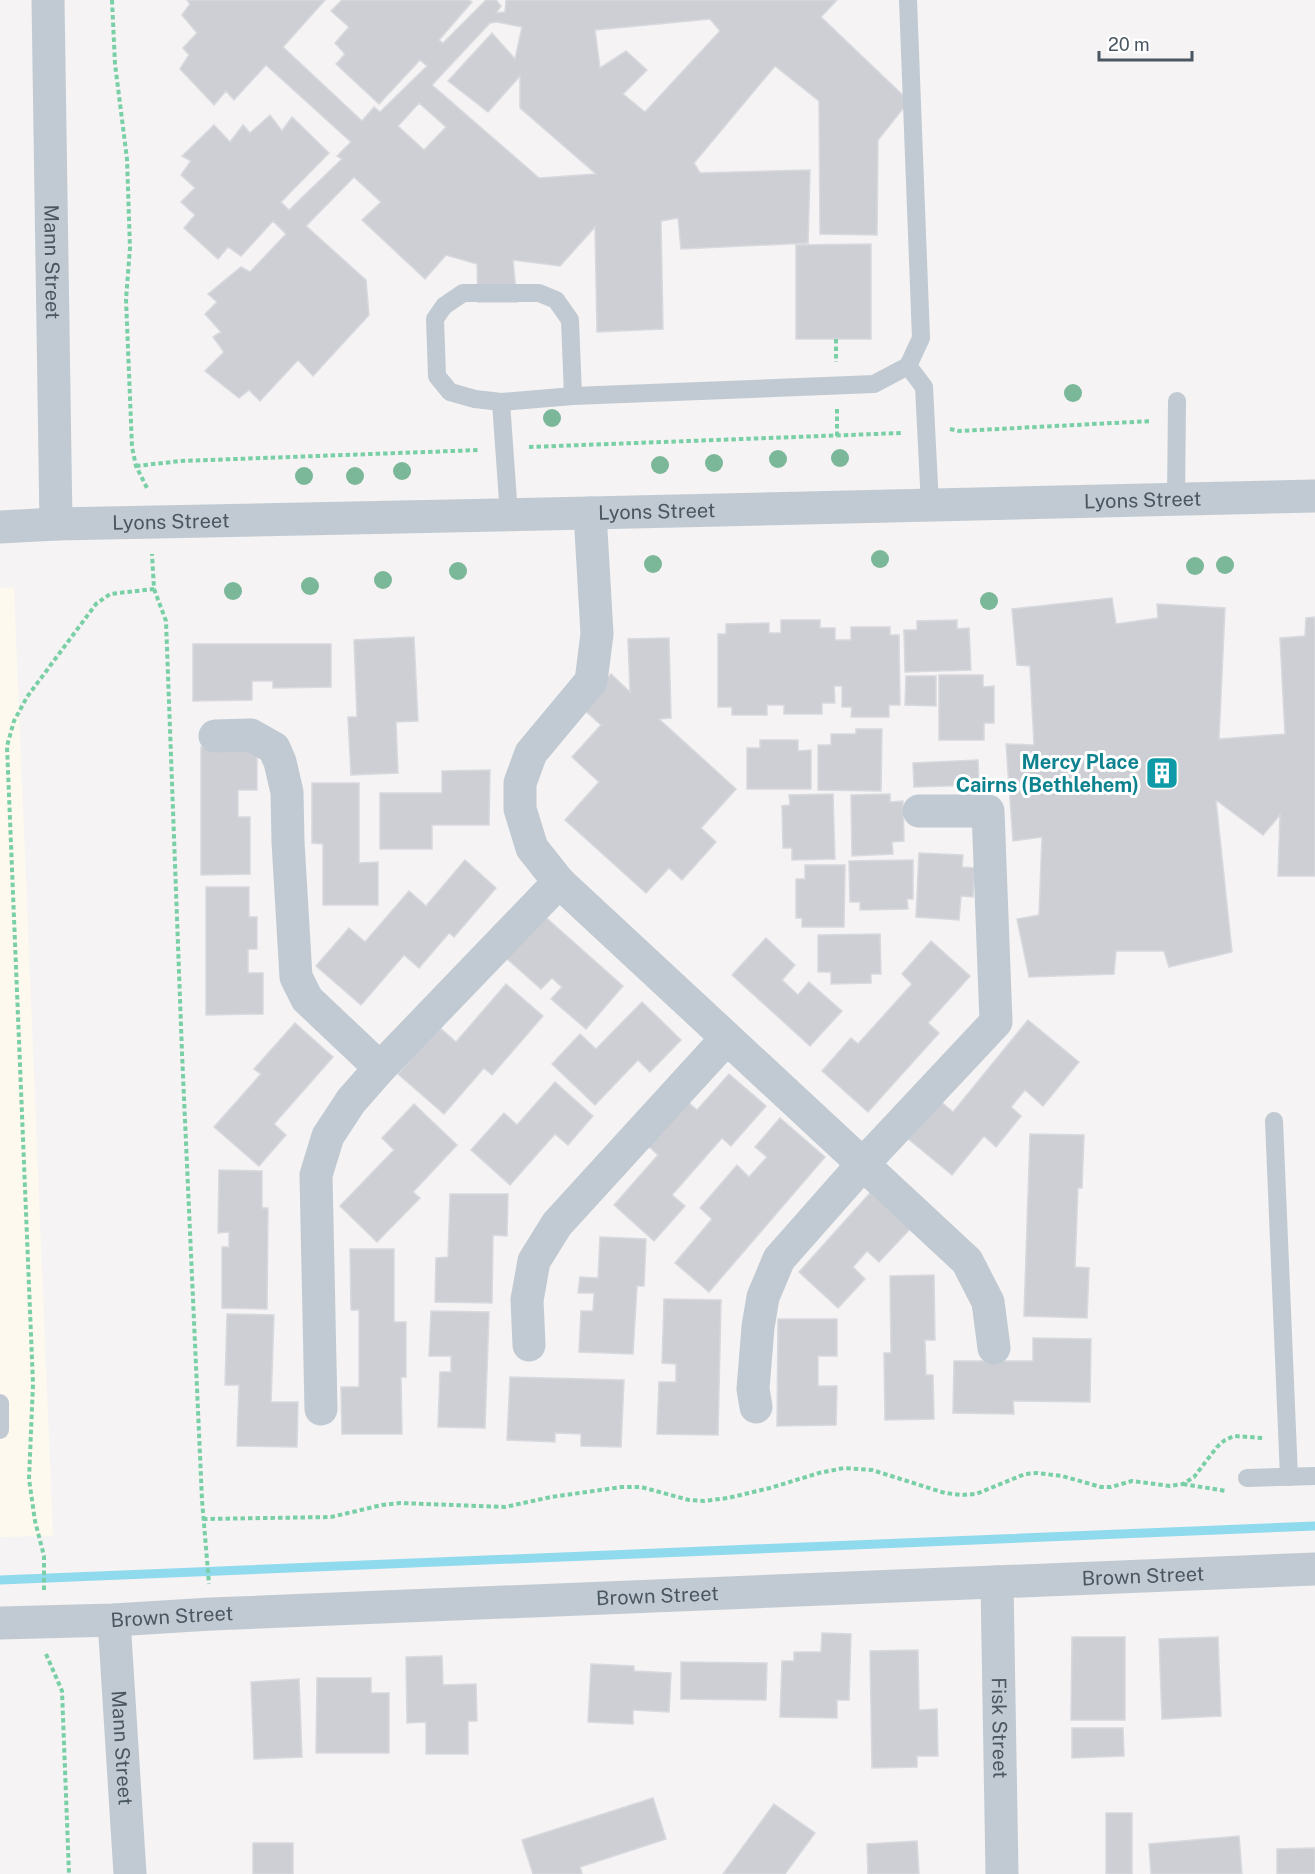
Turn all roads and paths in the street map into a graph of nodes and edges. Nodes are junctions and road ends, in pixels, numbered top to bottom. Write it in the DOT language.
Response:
graph roads {
  1 [pos="48,0"];
  2 [pos="112,0"];
  3 [pos="908,0"];
  4 [pos="908,366"];
  5 [pos="573,396"];
  6 [pos="1177,401"];
  7 [pos="501,402"];
  8 [pos="1177,421"];
  9 [pos="927,425"];
  10 [pos="504,448"];
  11 [pos="136,466"];
  12 [pos="1315,496"];
  13 [pos="1176,499"];
  14 [pos="930,505"];
  15 [pos="590,513"];
  16 [pos="509,515"];
  17 [pos="151,523"];
  18 [pos="56,524"];
  19 [pos="0,527"];
  20 [pos="154,589"];
  21 [pos="215,736"];
  22 [pos="919,811"];
  23 [pos="559,882"];
  24 [pos="726,1039"];
  25 [pos="380,1068"];
  26 [pos="1274,1121"];
  27 [pos="862,1166"];
  28 [pos="529,1345"];
  29 [pos="994,1348"];
  30 [pos="0,1403"];
  31 [pos="756,1407"];
  32 [pos="321,1409"];
  33 [pos="0,1430"];
  34 [pos="1287,1441"];
  35 [pos="1315,1476"];
  36 [pos="1289,1477"];
  37 [pos="1247,1478"];
  38 [pos="203,1519"];
  39 [pos="1315,1569"];
  40 [pos="997,1582"];
  41 [pos="209,1588"];
  42 [pos="45,1609"];
  43 [pos="114,1620"];
  44 [pos="0,1623"];
  45 [pos="69,1874"];
  46 [pos="130,1874"];
  47 [pos="1002,1874"];
  1 -- 18 [label="street, Mann Street"];
  2 -- 11 [label="path"];
  3 -- 4 [label="lane"];
  4 -- 5 [label="lane"];
  4 -- 9 [label="lane"];
  5 -- 7 [label="lane"];
  5 -- 7 [label="lane"];
  6 -- 8 [label="lane"];
  7 -- 10 [label="lane"];
  8 -- 9 [label="path"];
  8 -- 13 [label="lane"];
  9 -- 10 [label="path"];
  9 -- 14 [label="lane"];
  10 -- 11 [label="path"];
  10 -- 16 [label="lane"];
  11 -- 17 [label="path"];
  12 -- 13 [label="street, Lyons Street"];
  13 -- 14 [label="street, Lyons Street"];
  14 -- 15 [label="street, Lyons Street"];
  15 -- 16 [label="street, Lyons Street"];
  15 -- 23 [label="street"];
  16 -- 17 [label="street, Lyons Street"];
  17 -- 18 [label="street, Lyons Street"];
  17 -- 20 [label="path"];
  18 -- 19 [label="street, Lyons Street"];
  20 -- 38 [label="path"];
  20 -- 42 [label="path"];
  21 -- 25 [label="street"];
  22 -- 27 [label="street"];
  23 -- 24 [label="street"];
  23 -- 25 [label="street"];
  24 -- 27 [label="street"];
  24 -- 28 [label="street"];
  25 -- 32 [label="street"];
  26 -- 34 [label="lane"];
  27 -- 29 [label="street"];
  27 -- 31 [label="street"];
  30 -- 33 [label="lane"];
  34 -- 36 [label="lane"];
  34 -- 38 [label="path"];
  35 -- 36 [label="lane"];
  36 -- 37 [label="lane"];
  38 -- 41 [label="path"];
  39 -- 40 [label="street, Brown Street"];
  40 -- 43 [label="street, Brown Street"];
  40 -- 47 [label="street, Fisk Street"];
  42 -- 43 [label="street, Brown Street"];
  42 -- 44 [label="street, Brown Street"];
  42 -- 45 [label="path"];
  43 -- 46 [label="street, Mann Street"];
}
